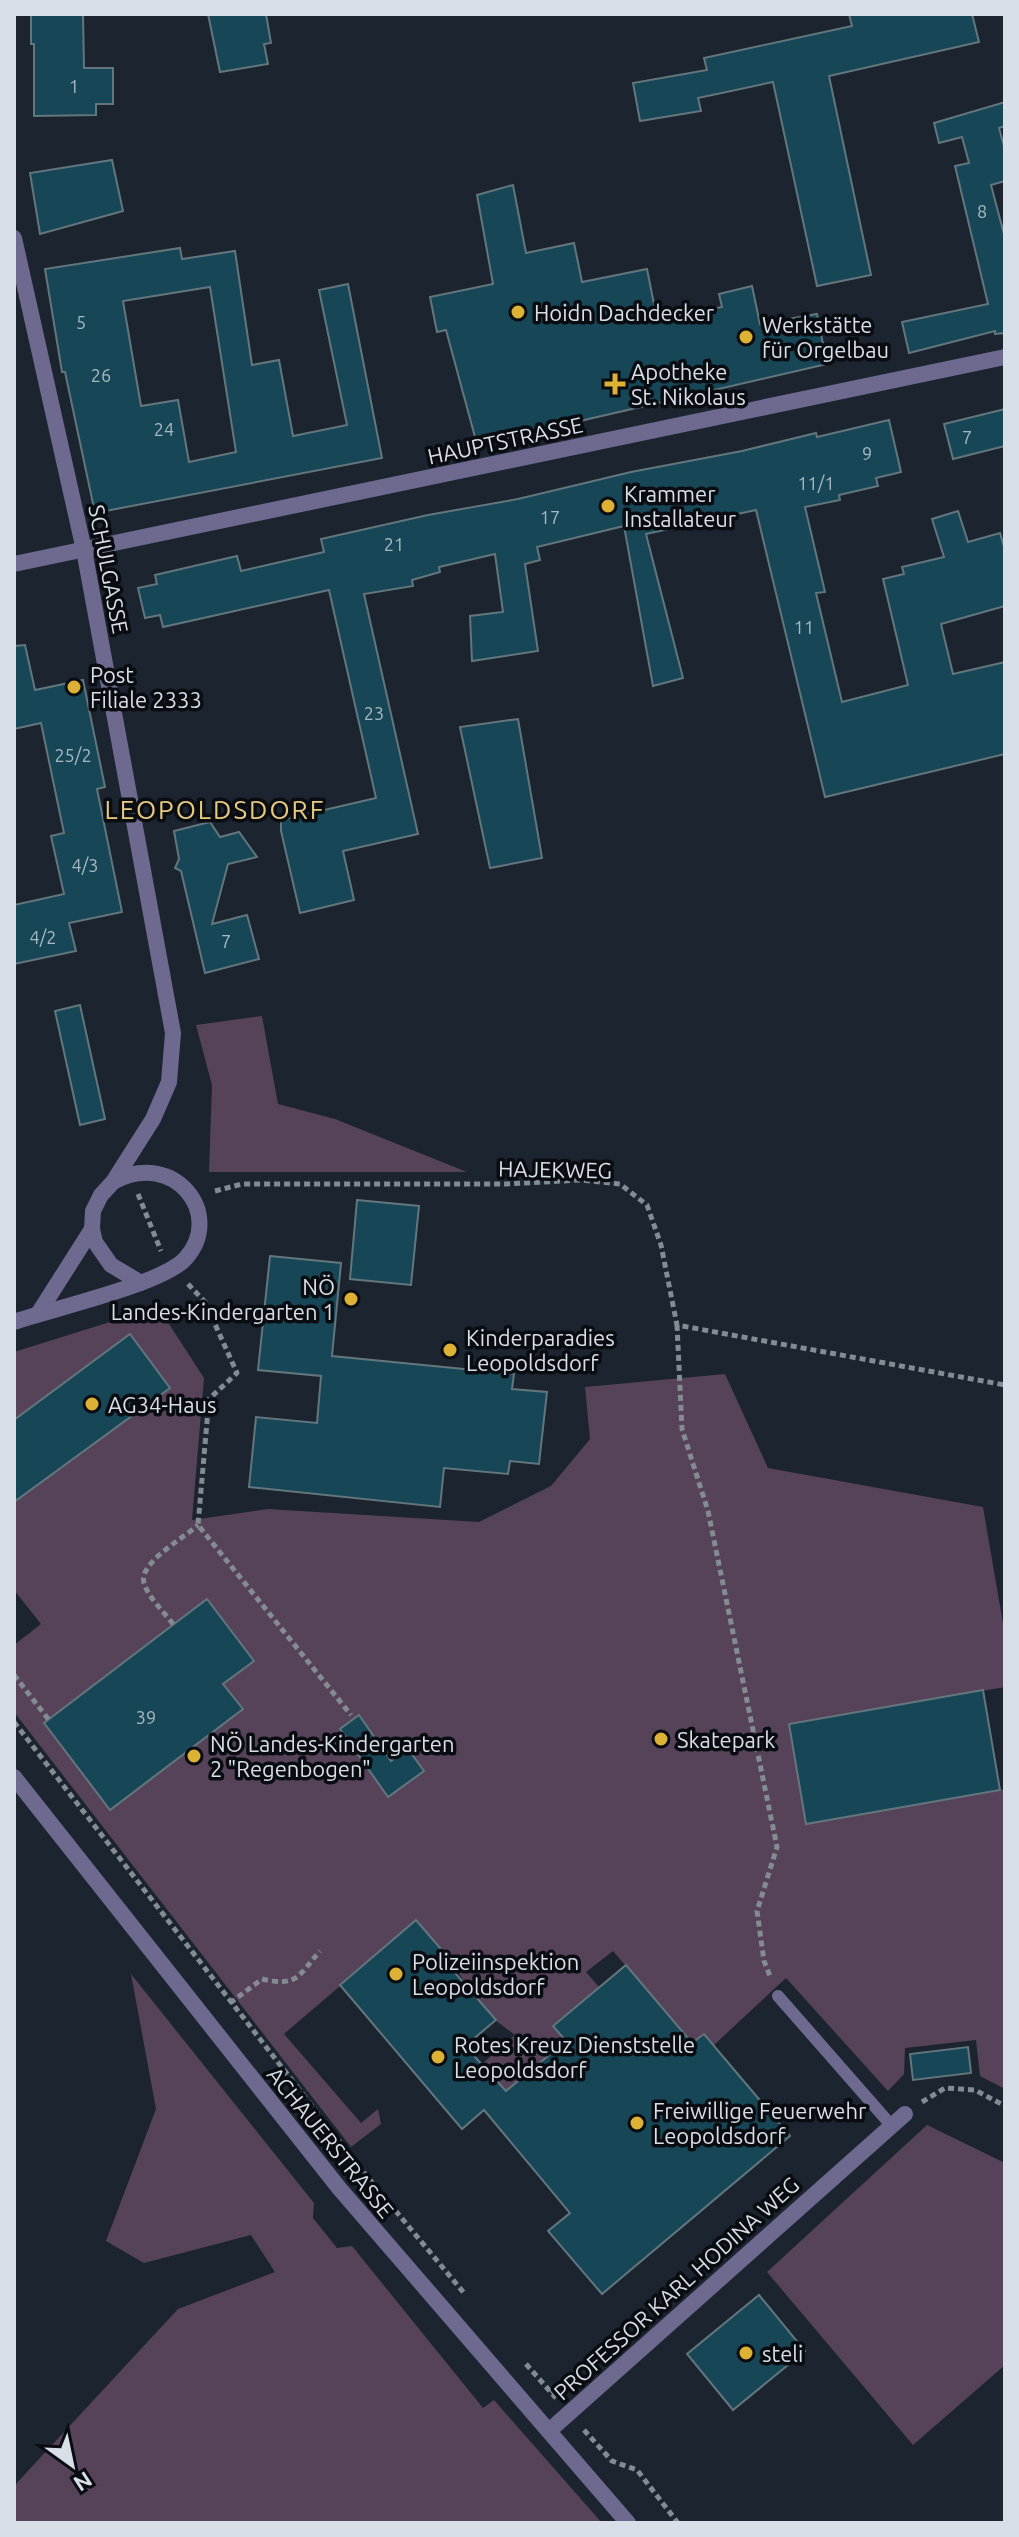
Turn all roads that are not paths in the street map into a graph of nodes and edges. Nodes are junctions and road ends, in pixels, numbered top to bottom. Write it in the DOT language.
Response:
graph roads {
  1 [pos="14,238"];
  2 [pos="1005,357"];
  3 [pos="84,550"];
  4 [pos="14,564"];
  5 [pos="113,1182"];
  6 [pos="92,1229"];
  7 [pos="141,1283"];
  8 [pos="38,1314"];
  9 [pos="14,1322"];
  10 [pos="14,1777"];
  11 [pos="778,1996"];
  12 [pos="905,2114"];
  13 [pos="891,2125"];
  14 [pos="549,2431"];
  15 [pos="628,2523"];
  1 -- 3 [label="street, SCHULGASSE"];
  2 -- 3 [label="street, HAUPTSTRASSE"];
  3 -- 4 [label="street, HAUPTSTRASSE"];
  3 -- 5 [label="street, SCHULGASSE"];
  5 -- 6 [label="street, SCHULGASSE"];
  5 -- 7 [label="street"];
  6 -- 7 [label="street"];
  6 -- 8 [label="street, SCHULGASSE"];
  7 -- 8 [label="street"];
  8 -- 9 [label="street"];
  10 -- 14 [label="street, ACHAUERSTRASSE"];
  11 -- 13 [label="lane"];
  12 -- 13 [label="street, PROFESSOR KARL HODINA WEG"];
  13 -- 14 [label="street, PROFESSOR KARL HODINA WEG"];
  14 -- 15 [label="street, ACHAUERSTRASSE"];
}
